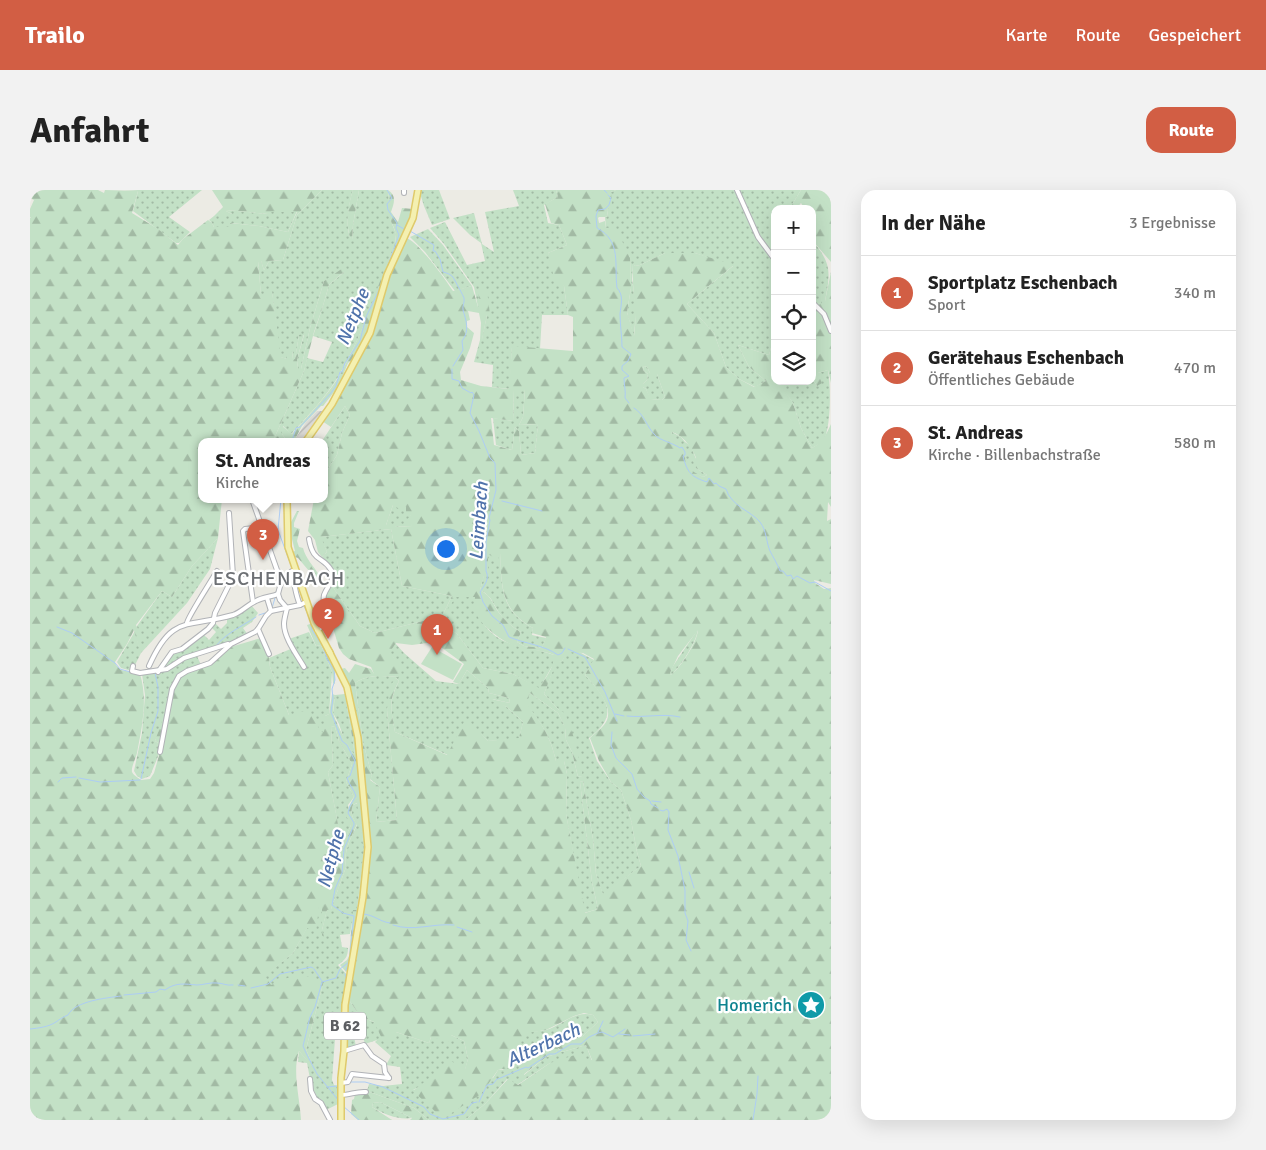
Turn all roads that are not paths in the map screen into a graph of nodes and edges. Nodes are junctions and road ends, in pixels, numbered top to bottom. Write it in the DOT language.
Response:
graph roads {
  1 [pos="418,190"];
  2 [pos="737,190"];
  3 [pos="771,255"];
  4 [pos="816,306"];
  5 [pos="831,331"];
  6 [pos="308,438"];
  7 [pos="253,503"];
  8 [pos="287,503"];
  9 [pos="229,513"];
  10 [pos="262,527"];
  11 [pos="309,539"];
  12 [pos="217,571"];
  13 [pos="293,571"];
  14 [pos="233,576"];
  15 [pos="283,578"];
  16 [pos="250,581"];
  17 [pos="278,594"];
  18 [pos="267,598"];
  19 [pos="280,600"];
  20 [pos="253,602"];
  21 [pos="303,603"];
  22 [pos="287,608"];
  23 [pos="274,611"];
  24 [pos="310,612"];
  25 [pos="214,618"];
  26 [pos="187,623"];
  27 [pos="325,623"];
  28 [pos="258,629"];
  29 [pos="317,630"];
  30 [pos="329,630"];
  31 [pos="231,644"];
  32 [pos="269,654"];
  33 [pos="133,666"];
  34 [pos="149,666"];
  35 [pos="304,667"];
  36 [pos="158,672"];
  37 [pos="160,752"];
  38 [pos="344,1051"];
  39 [pos="310,1079"];
  40 [pos="341,1083"];
  41 [pos="366,1092"];
  42 [pos="342,1101"];
  43 [pos="330,1120"];
  44 [pos="341,1120"];
  1 -- 6 [label="main road"];
  2 -- 3 [label="street"];
  4 -- 5 [label="street"];
  7 -- 10 [label="street"];
  8 -- 13 [label="main road, B 62"];
  9 -- 14 [label="street"];
  10 -- 15 [label="street"];
  10 -- 16 [label="street"];
  11 -- 27 [label="street"];
  12 -- 26 [label="street"];
  13 -- 15 [label="street"];
  13 -- 21 [label="main road, B 62"];
  14 -- 16 [label="street"];
  14 -- 25 [label="street"];
  15 -- 17 [label="street"];
  16 -- 20 [label="street"];
  17 -- 18 [label="street"];
  17 -- 19 [label="street"];
  18 -- 20 [label="street"];
  18 -- 23 [label="street"];
  19 -- 22 [label="street"];
  19 -- 23 [label="street"];
  20 -- 25 [label="street"];
  21 -- 22 [label="street"];
  21 -- 24 [label="main road, B 62"];
  22 -- 23 [label="street"];
  22 -- 35 [label="street"];
  23 -- 28 [label="street"];
  24 -- 27 [label="street"];
  24 -- 29 [label="main road, B 62"];
  25 -- 26 [label="street"];
  25 -- 36 [label="street"];
  26 -- 34 [label="street"];
  27 -- 29 [label="street"];
  27 -- 30 [label="street"];
  28 -- 31 [label="street"];
  28 -- 32 [label="street"];
  29 -- 38 [label="main road, B 62"];
  31 -- 36 [label="street"];
  31 -- 37 [label="street"];
  33 -- 36 [label="street"];
  38 -- 40 [label="main road, B 62"];
  38 -- 40 [label="street"];
  39 -- 43 [label="street"];
  40 -- 42 [label="main road, B 62"];
  41 -- 42 [label="street"];
  42 -- 44 [label="main road, B 62"];
}
